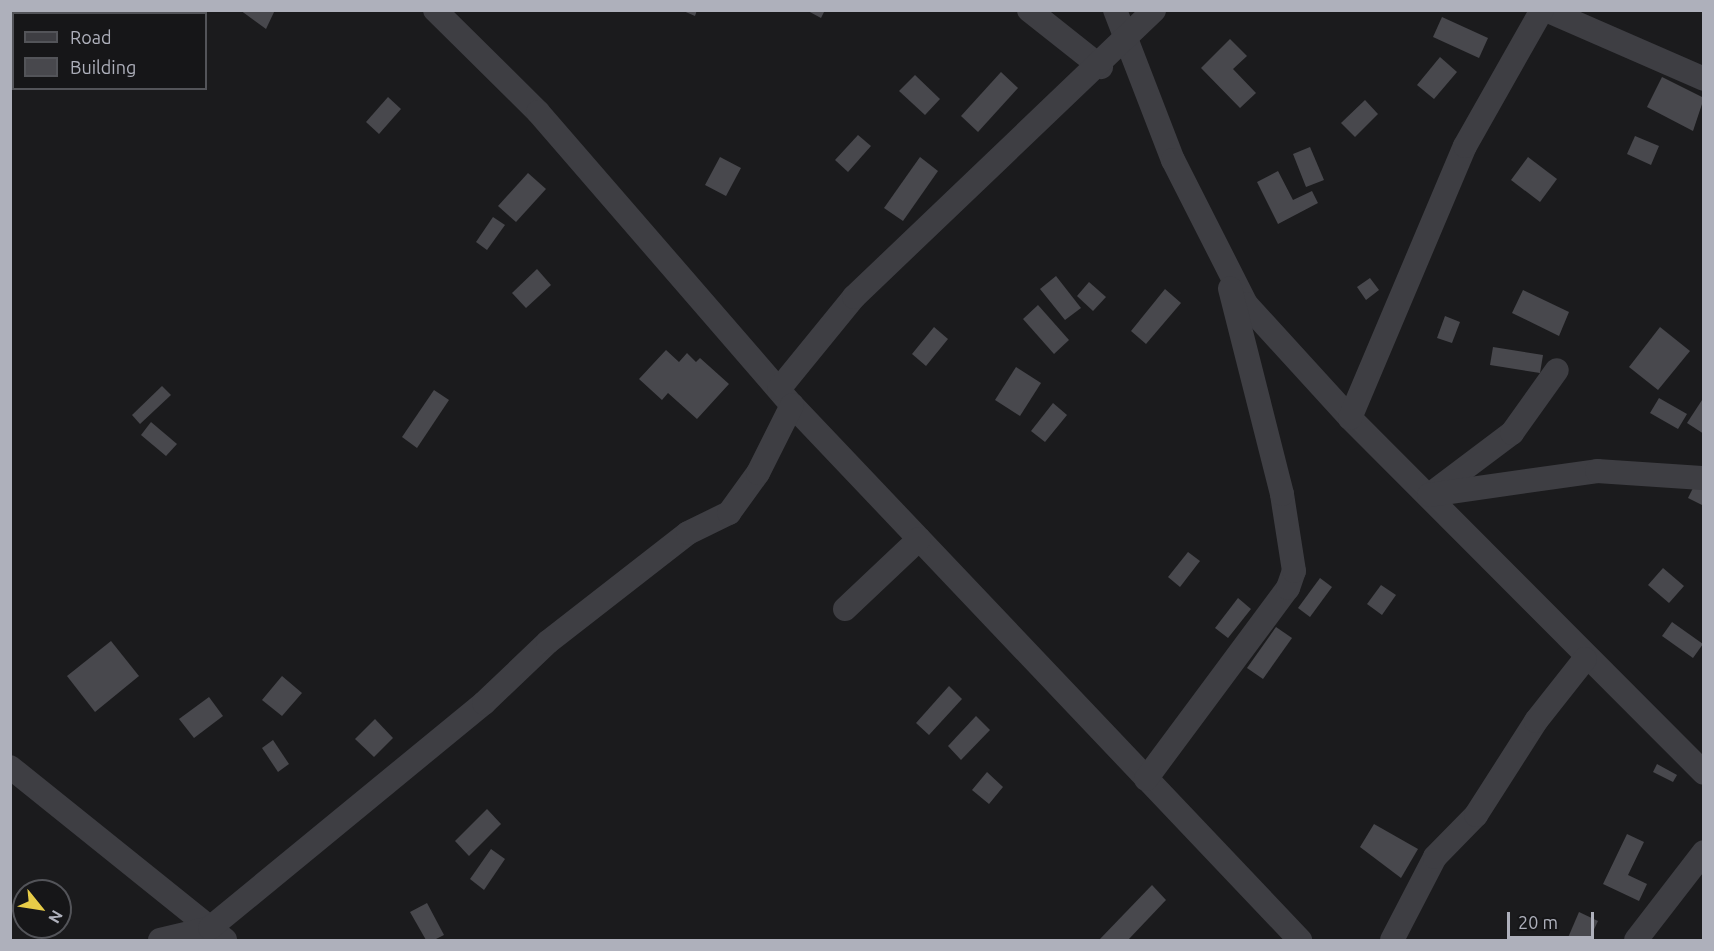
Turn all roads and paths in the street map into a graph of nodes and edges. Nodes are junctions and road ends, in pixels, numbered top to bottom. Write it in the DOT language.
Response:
graph roads {
  1 [pos="435,10"];
  2 [pos="1114,10"];
  3 [pos="1154,10"];
  4 [pos="1544,10"];
  5 [pos="1033,12"];
  6 [pos="1123,42"];
  7 [pos="1101,67"];
  8 [pos="1704,79"];
  9 [pos="1227,275"];
  10 [pos="1557,370"];
  11 [pos="785,397"];
  12 [pos="1350,418"];
  13 [pos="1702,478"];
  14 [pos="1429,495"];
  15 [pos="919,539"];
  16 [pos="844,609"];
  17 [pos="1585,660"];
  18 [pos="10,767"];
  19 [pos="1704,773"];
  20 [pos="1146,779"];
  21 [pos="1704,852"];
  22 [pos="218,934"];
  23 [pos="160,940"];
  24 [pos="1300,940"];
  25 [pos="1392,940"];
  26 [pos="1636,940"];
  1 -- 11 [label="street"];
  2 -- 6 [label="street"];
  3 -- 6 [label="street"];
  4 -- 8 [label="street"];
  4 -- 12 [label="street"];
  5 -- 7 [label="street"];
  6 -- 7 [label="street"];
  6 -- 9 [label="street"];
  7 -- 11 [label="street"];
  9 -- 12 [label="street"];
  9 -- 20 [label="street"];
  10 -- 14 [label="street"];
  11 -- 15 [label="street"];
  11 -- 22 [label="street"];
  12 -- 14 [label="street"];
  13 -- 14 [label="street"];
  14 -- 17 [label="street"];
  15 -- 16 [label="street"];
  15 -- 20 [label="street"];
  17 -- 19 [label="street"];
  17 -- 25 [label="street"];
  18 -- 22 [label="street"];
  20 -- 24 [label="street"];
  21 -- 26 [label="street"];
  22 -- 23 [label="street"];
}
